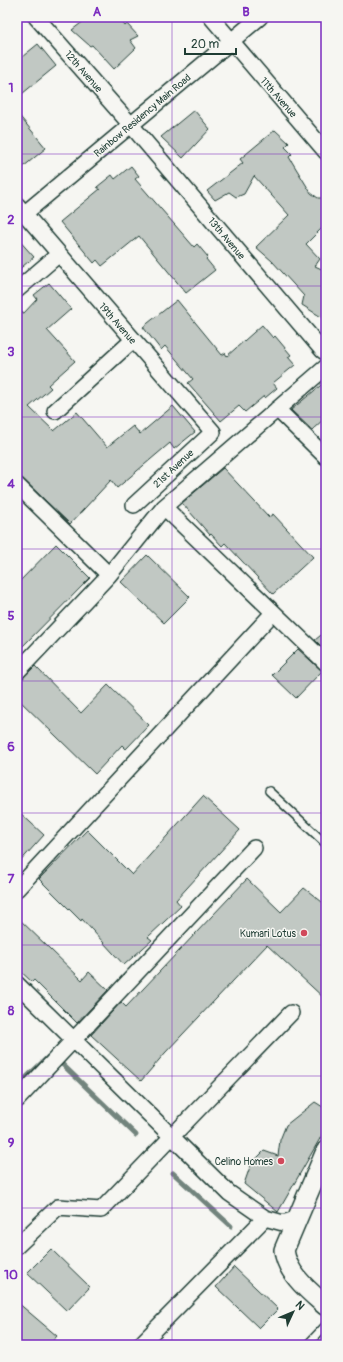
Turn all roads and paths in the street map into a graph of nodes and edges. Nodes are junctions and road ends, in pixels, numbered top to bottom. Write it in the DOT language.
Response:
graph roads {
  1 [pos="36,17"];
  2 [pos="211,17"];
  3 [pos="260,17"];
  4 [pos="231,42"];
  5 [pos="131,125"];
  6 [pos="326,152"];
  7 [pos="20,210"];
  8 [pos="59,254"];
  9 [pos="17,290"];
  10 [pos="133,340"];
  11 [pos="323,352"];
  12 [pos="326,367"];
  13 [pos="277,410"];
  14 [pos="54,412"];
  15 [pos="212,432"];
  16 [pos="326,456"];
  17 [pos="17,485"];
  18 [pos="134,505"];
  19 [pos="164,507"];
  20 [pos="109,575"];
  21 [pos="273,613"];
  22 [pos="326,663"];
  23 [pos="17,672"];
  24 [pos="268,791"];
  25 [pos="326,844"];
  26 [pos="254,848"];
  27 [pos="17,889"];
  28 [pos="17,984"];
  29 [pos="291,1013"];
  30 [pos="75,1040"];
  31 [pos="17,1100"];
  32 [pos="173,1138"];
  33 [pos="326,1151"];
  34 [pos="265,1218"];
  35 [pos="296,1220"];
  36 [pos="17,1246"];
  37 [pos="326,1306"];
  38 [pos="326,1325"];
  39 [pos="140,1345"];
  40 [pos="307,1345"];
  1 -- 5 [label="street, 12th Avenue"];
  2 -- 4 [label="street, 11th Avenue"];
  3 -- 4 [label="street, Rainbow Residency Main Road"];
  4 -- 5 [label="street, Rainbow Residency Main Road"];
  4 -- 6 [label="street, 11th Avenue"];
  5 -- 7 [label="street, Rainbow Residency Main Road"];
  5 -- 11 [label="street, 13th Avenue"];
  7 -- 8 [label="street, 19th Avenue"];
  8 -- 9 [label="street"];
  8 -- 10 [label="street, 19th Avenue"];
  10 -- 14 [label="street"];
  10 -- 15 [label="street, 19th Avenue"];
  12 -- 13 [label="street"];
  13 -- 16 [label="street"];
  13 -- 19 [label="street"];
  15 -- 18 [label="street, 21st Avenue"];
  17 -- 20 [label="street"];
  19 -- 20 [label="street"];
  19 -- 21 [label="street"];
  20 -- 23 [label="street"];
  21 -- 22 [label="street"];
  21 -- 27 [label="street"];
  24 -- 25 [label="lane"];
  26 -- 30 [label="street"];
  28 -- 30 [label="street"];
  29 -- 32 [label="street"];
  30 -- 31 [label="street"];
  30 -- 32 [label="street"];
  32 -- 34 [label="street"];
  32 -- 36 [label="street"];
  33 -- 35 [label="street"];
  34 -- 35 [label="street"];
  34 -- 39 [label="street"];
  35 -- 37 [label="street"];
  38 -- 40 [label="lane"];
}
